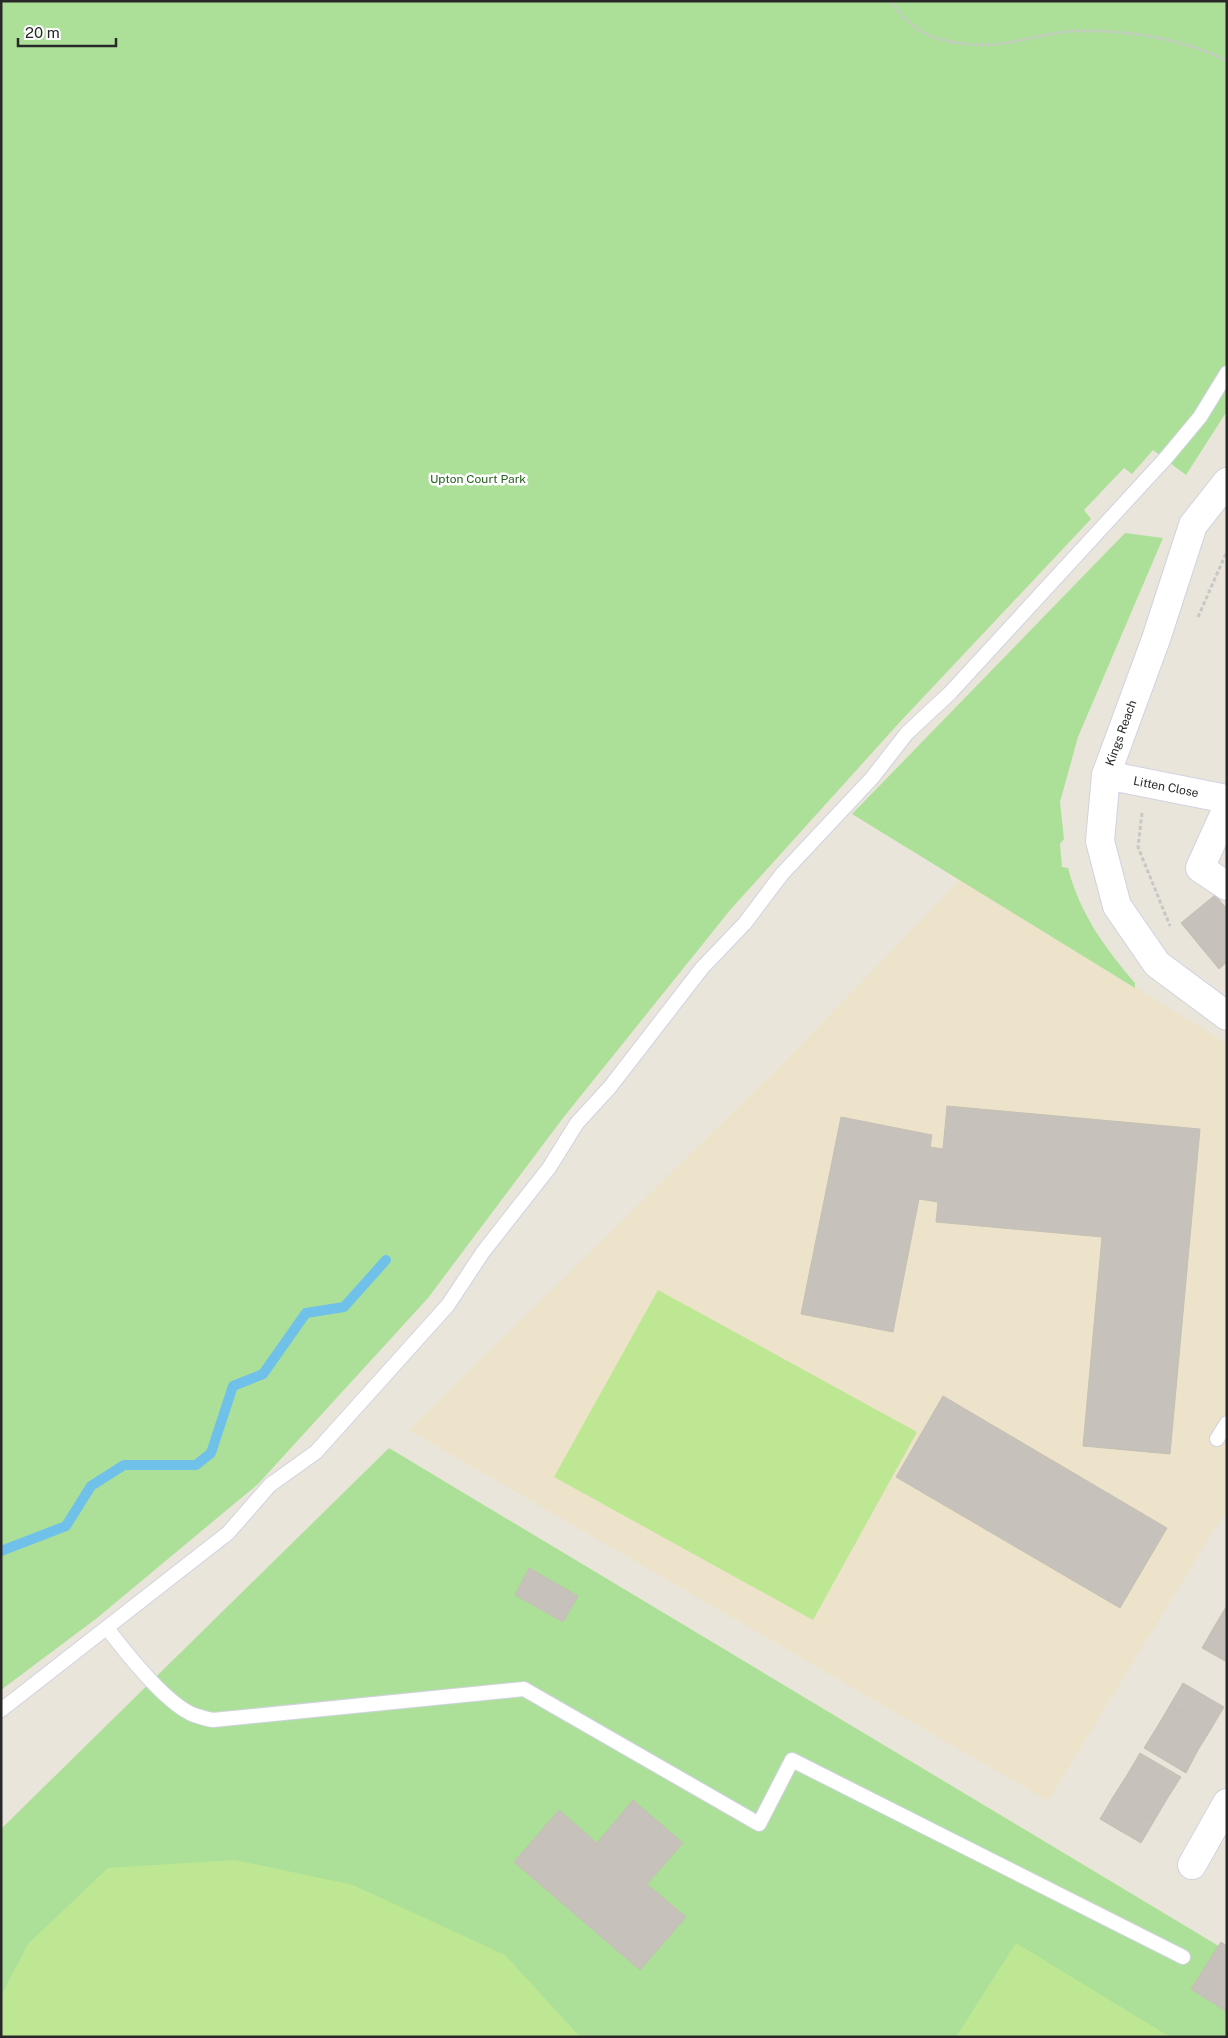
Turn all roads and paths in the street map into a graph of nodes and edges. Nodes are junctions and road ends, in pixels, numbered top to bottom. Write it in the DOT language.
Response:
graph roads {
  1 [pos="890,1"];
  2 [pos="1227,61"];
  3 [pos="1227,373"];
  4 [pos="1227,482"];
  5 [pos="1227,551"];
  6 [pos="1197,618"];
  7 [pos="1106,775"];
  8 [pos="1146,782"];
  9 [pos="1227,799"];
  10 [pos="1227,808"];
  11 [pos="1227,886"];
  12 [pos="1172,933"];
  13 [pos="1227,1016"];
  14 [pos="1227,1423"];
  15 [pos="1217,1439"];
  16 [pos="107,1628"];
  17 [pos="1,1710"];
  18 [pos="1227,1803"];
  19 [pos="1192,1865"];
  20 [pos="1183,1957"];
  1 -- 2 [label="path"];
  3 -- 16 [label="lane"];
  4 -- 7 [label="street, Kings Reach"];
  5 -- 6 [label="path"];
  7 -- 8 [label="street, Litten Close"];
  7 -- 13 [label="street, Kings Reach"];
  8 -- 9 [label="street, Litten Close"];
  8 -- 12 [label="path"];
  10 -- 11 [label="street"];
  14 -- 15 [label="lane"];
  16 -- 17 [label="lane"];
  16 -- 20 [label="lane"];
  18 -- 19 [label="street"];
}
